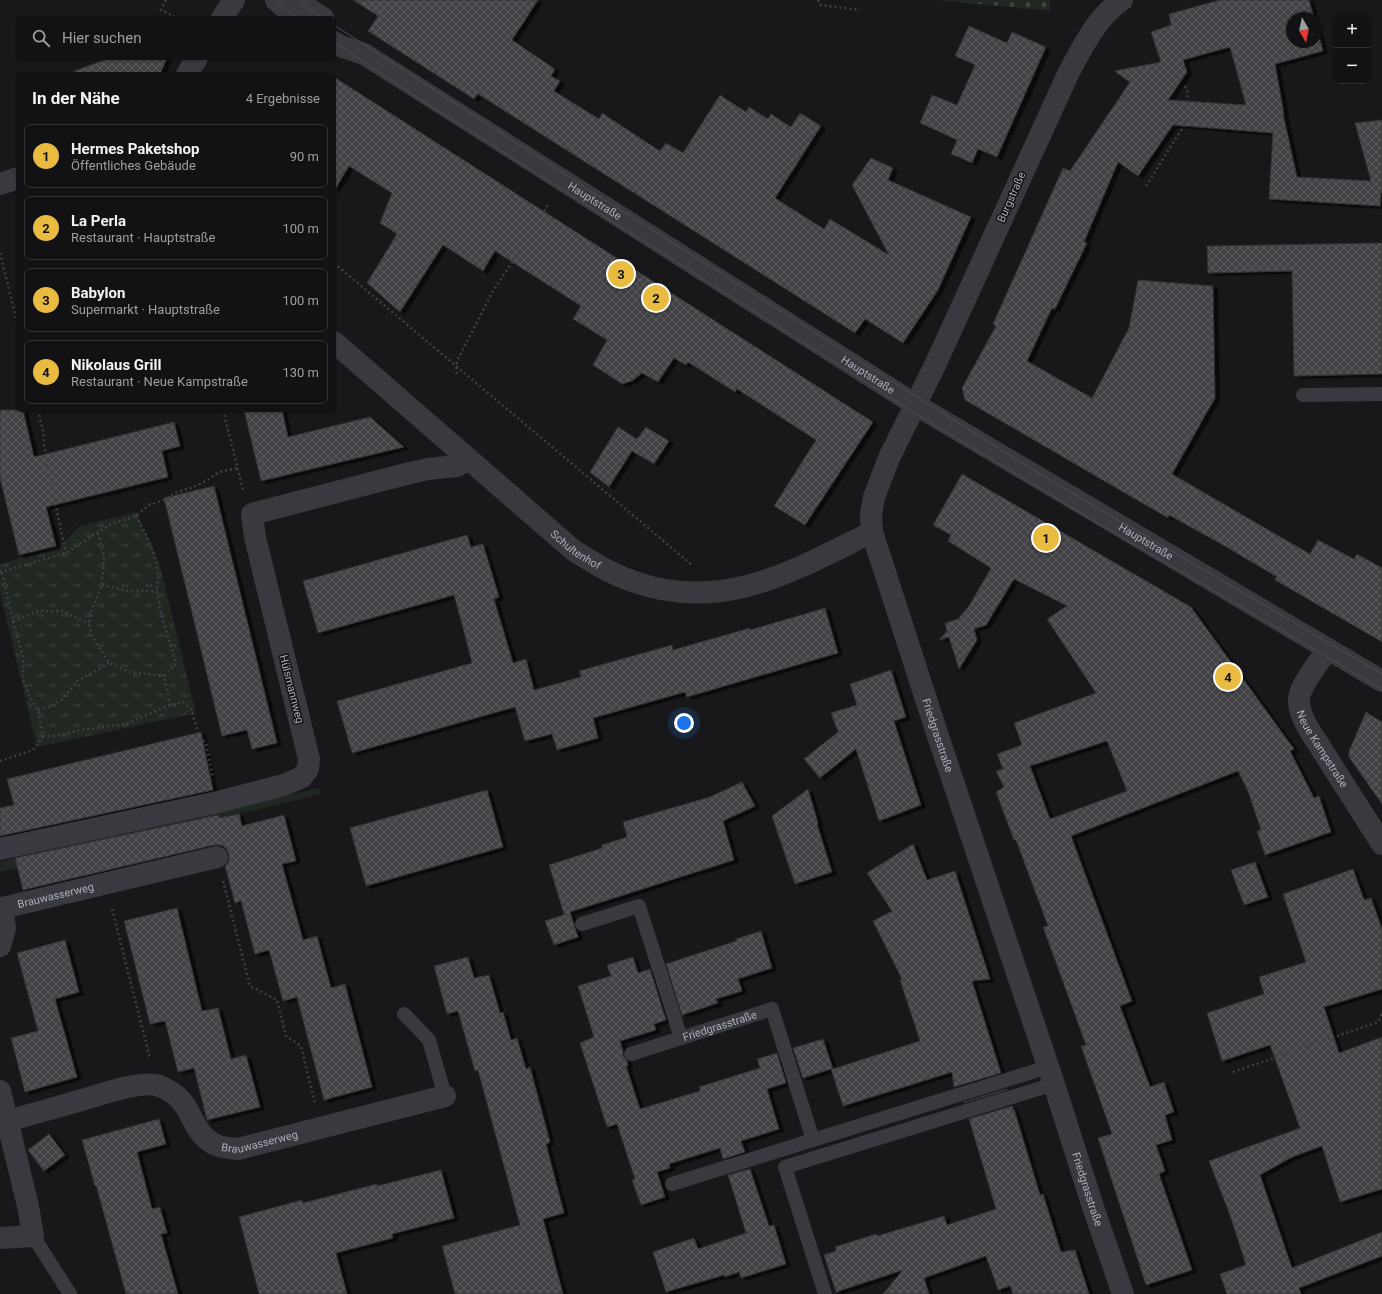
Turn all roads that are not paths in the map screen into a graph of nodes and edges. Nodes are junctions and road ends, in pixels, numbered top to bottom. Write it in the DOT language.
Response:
graph roads {
  1 [pos="234,0"];
  2 [pos="276,0"];
  3 [pos="302,0"];
  4 [pos="1118,1"];
  5 [pos="223,16"];
  6 [pos="294,16"];
  7 [pos="320,16"];
  8 [pos="336,26"];
  9 [pos="336,43"];
  10 [pos="364,54"];
  11 [pos="196,60"];
  12 [pos="188,72"];
  13 [pos="16,179"];
  14 [pos="0,184"];
  15 [pos="336,344"];
  16 [pos="1303,394"];
  17 [pos="1382,394"];
  18 [pos="916,405"];
  19 [pos="468,459"];
  20 [pos="872,532"];
  21 [pos="1328,649"];
  22 [pos="1382,681"];
  23 [pos="1382,844"];
  24 [pos="0,849"];
  25 [pos="217,857"];
  26 [pos="582,924"];
  27 [pos="0,946"];
  28 [pos="404,1014"];
  29 [pos="681,1038"];
  30 [pos="631,1054"];
  31 [pos="1051,1075"];
  32 [pos="0,1091"];
  33 [pos="445,1096"];
  34 [pos="8,1121"];
  35 [pos="814,1140"];
  36 [pos="672,1184"];
  37 [pos="33,1236"];
  38 [pos="0,1238"];
  39 [pos="70,1294"];
  40 [pos="825,1294"];
  41 [pos="1124,1294"];
  1 -- 5 [label="street"];
  2 -- 6 [label="street"];
  3 -- 7 [label="street"];
  4 -- 18 [label="street, Burgstraße"];
  8 -- 10 [label="street, Hauptstraße"];
  9 -- 10 [label="street, Hauptstraße"];
  10 -- 18 [label="street, Hauptstraße"];
  11 -- 12 [label="street"];
  13 -- 14 [label="street"];
  15 -- 19 [label="street, Schultenhof"];
  16 -- 17 [label="lane"];
  18 -- 20 [label="street, Friedgrasstraße"];
  18 -- 21 [label="street, Hauptstraße"];
  19 -- 20 [label="street, Schultenhof"];
  19 -- 24 [label="street, Hülsmannweg"];
  20 -- 31 [label="street, Friedgrasstraße"];
  21 -- 22 [label="street, Hauptstraße"];
  21 -- 23 [label="street, Neue Kampstraße"];
  25 -- 27 [label="street, Brauwasserweg"];
  26 -- 29 [label="lane, Friedgrasstraße"];
  28 -- 33 [label="lane, Brauwasserweg"];
  29 -- 30 [label="lane"];
  29 -- 35 [label="lane, Friedgrasstraße"];
  31 -- 35 [label="lane"];
  31 -- 40 [label="lane"];
  31 -- 41 [label="street, Friedgrasstraße"];
  32 -- 34 [label="street"];
  33 -- 34 [label="street, Brauwasserweg"];
  34 -- 37 [label="street"];
  35 -- 36 [label="lane"];
  37 -- 38 [label="street"];
  37 -- 39 [label="lane"];
}
